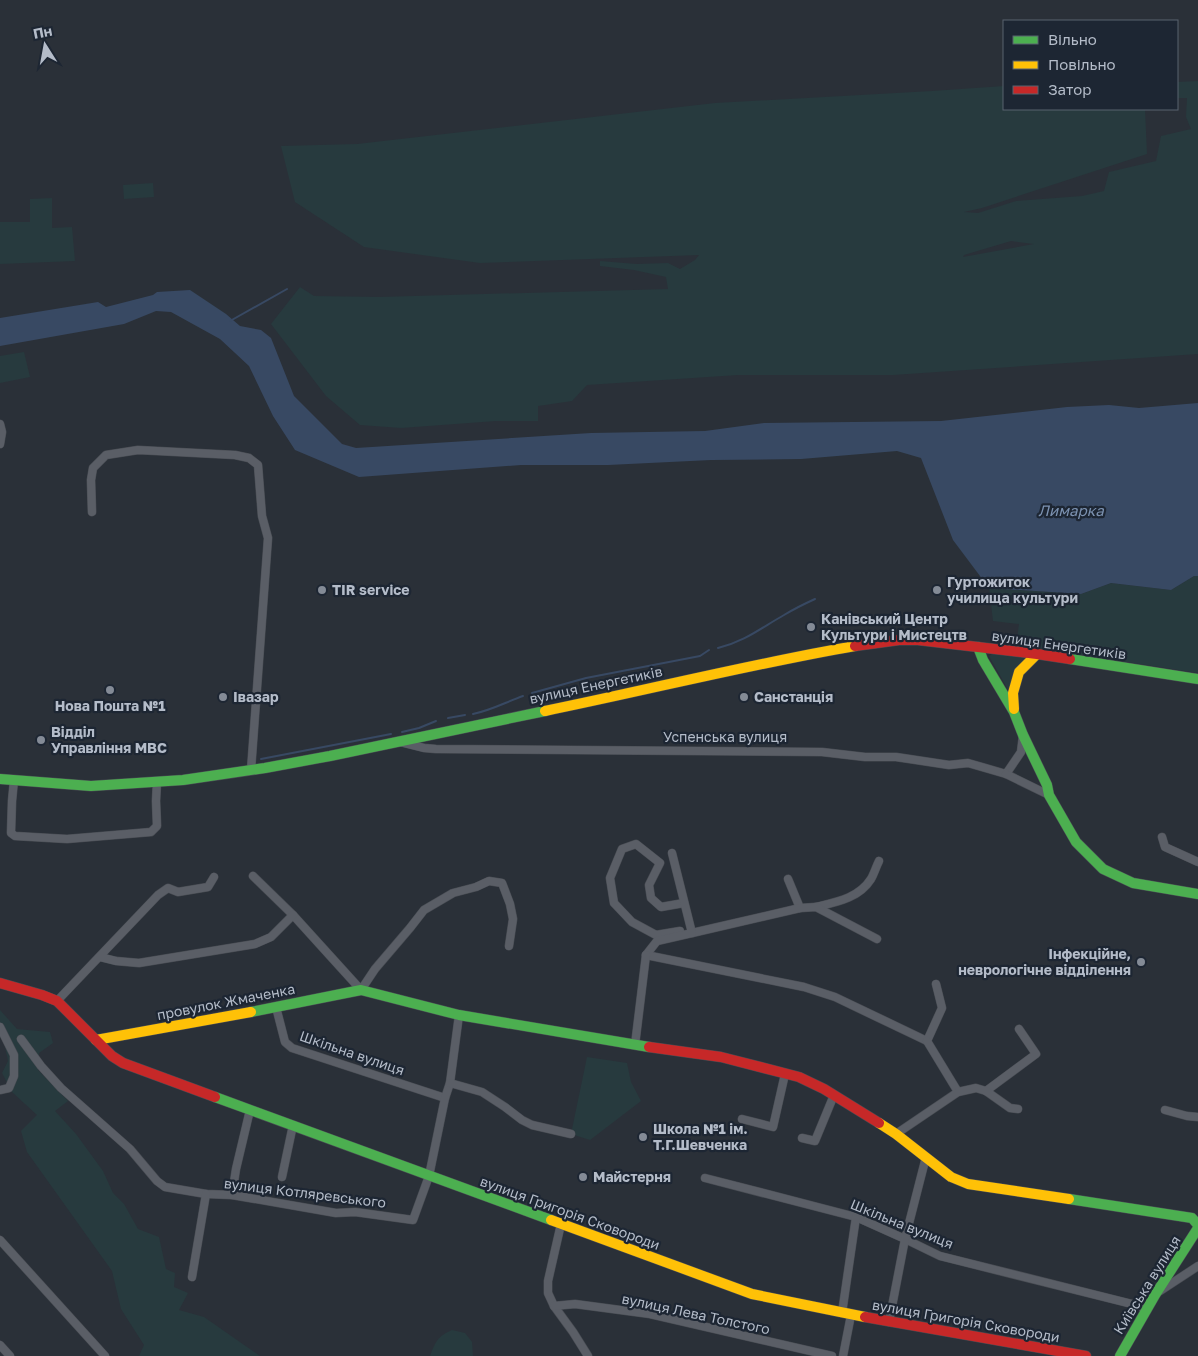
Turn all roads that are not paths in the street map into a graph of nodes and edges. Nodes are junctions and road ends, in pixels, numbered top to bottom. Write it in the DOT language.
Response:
graph roads {
  1 [pos="0,424"];
  2 [pos="0,444"];
  3 [pos="92,512"];
  4 [pos="978,647"];
  5 [pos="1037,654"];
  6 [pos="1198,679"];
  7 [pos="1014,712"];
  8 [pos="1023,735"];
  9 [pos="399,741"];
  10 [pos="251,770"];
  11 [pos="1006,774"];
  12 [pos="0,779"];
  13 [pos="14,780"];
  14 [pos="157,782"];
  15 [pos="1048,795"];
  16 [pos="1162,837"];
  17 [pos="672,853"];
  18 [pos="879,861"];
  19 [pos="1198,862"];
  20 [pos="660,863"];
  21 [pos="676,871"];
  22 [pos="253,876"];
  23 [pos="214,877"];
  24 [pos="788,878"];
  25 [pos="1198,894"];
  26 [pos="684,903"];
  27 [pos="816,907"];
  28 [pos="800,908"];
  29 [pos="293,915"];
  30 [pos="680,931"];
  31 [pos="692,933"];
  32 [pos="877,939"];
  33 [pos="509,946"];
  34 [pos="646,955"];
  35 [pos="100,957"];
  36 [pos="0,983"];
  37 [pos="936,984"];
  38 [pos="361,990"];
  39 [pos="57,1001"];
  40 [pos="276,1007"];
  41 [pos="459,1015"];
  42 [pos="0,1027"];
  43 [pos="1019,1029"];
  44 [pos="21,1039"];
  45 [pos="96,1040"];
  46 [pos="927,1041"];
  47 [pos="635,1045"];
  48 [pos="785,1074"];
  49 [pos="450,1083"];
  50 [pos="0,1090"];
  51 [pos="986,1091"];
  52 [pos="958,1092"];
  53 [pos="834,1095"];
  54 [pos="445,1098"];
  55 [pos="250,1110"];
  56 [pos="1018,1110"];
  57 [pos="1165,1110"];
  58 [pos="1198,1117"];
  59 [pos="742,1119"];
  60 [pos="293,1126"];
  61 [pos="571,1134"];
  62 [pos="896,1134"];
  63 [pos="802,1138"];
  64 [pos="926,1157"];
  65 [pos="282,1176"];
  66 [pos="429,1176"];
  67 [pos="705,1178"];
  68 [pos="206,1194"];
  69 [pos="232,1195"];
  70 [pos="856,1217"];
  71 [pos="561,1224"];
  72 [pos="1198,1226"];
  73 [pos="905,1239"];
  74 [pos="0,1240"];
  75 [pos="1198,1266"];
  76 [pos="192,1278"];
  77 [pos="1155,1294"];
  78 [pos="554,1306"];
  79 [pos="1146,1310"];
  80 [pos="846,1314"];
  81 [pos="889,1322"];
  82 [pos="0,1345"];
  83 [pos="10,1356"];
  84 [pos="105,1356"];
  85 [pos="588,1356"];
  86 [pos="832,1356"];
  87 [pos="843,1356"];
  88 [pos="1086,1356"];
  89 [pos="1120,1356"];
  1 -- 2 [label="street"];
  3 -- 10 [label="street"];
  4 -- 5 [label="street, вулиця Енергетиків"];
  4 -- 7 [label="street"];
  4 -- 9 [label="street, вулиця Енергетиків"];
  5 -- 6 [label="street, вулиця Енергетиків"];
  5 -- 7 [label="street"];
  7 -- 8 [label="street"];
  8 -- 11 [label="street"];
  8 -- 15 [label="street"];
  9 -- 10 [label="street, вулиця Енергетиків"];
  9 -- 11 [label="street, Успенська вулиця"];
  10 -- 14 [label="street, вулиця Енергетиків"];
  11 -- 15 [label="street, Успенська вулиця"];
  12 -- 13 [label="street, вулиця Енергетиків"];
  13 -- 14 [label="street, вулиця Енергетиків"];
  13 -- 14 [label="street"];
  15 -- 25 [label="street"];
  16 -- 19 [label="street"];
  17 -- 21 [label="street"];
  18 -- 27 [label="street"];
  20 -- 21 [label="street"];
  20 -- 26 [label="street"];
  20 -- 30 [label="street"];
  21 -- 26 [label="street"];
  22 -- 29 [label="street"];
  23 -- 35 [label="street"];
  24 -- 28 [label="street"];
  26 -- 31 [label="street"];
  27 -- 28 [label="street"];
  27 -- 32 [label="street"];
  28 -- 31 [label="street"];
  29 -- 35 [label="street"];
  29 -- 38 [label="street"];
  31 -- 34 [label="street"];
  33 -- 38 [label="street"];
  34 -- 46 [label="street"];
  34 -- 47 [label="street"];
  35 -- 39 [label="street"];
  36 -- 39 [label="street"];
  37 -- 46 [label="street"];
  38 -- 40 [label="street, провулок Жмаченка"];
  38 -- 41 [label="street"];
  39 -- 45 [label="street, вулиця Григорія Сковороди"];
  40 -- 45 [label="street, провулок Жмаченка"];
  40 -- 54 [label="street, Шкільна вулиця"];
  41 -- 47 [label="street"];
  41 -- 49 [label="street"];
  42 -- 50 [label="street"];
  43 -- 51 [label="street"];
  44 -- 68 [label="street, вулиця Котляревського"];
  45 -- 55 [label="street, вулиця Григорія Сковороди"];
  46 -- 52 [label="street"];
  47 -- 48 [label="street"];
  48 -- 53 [label="street"];
  48 -- 59 [label="street"];
  49 -- 54 [label="street"];
  49 -- 61 [label="street"];
  51 -- 52 [label="street"];
  51 -- 56 [label="street"];
  52 -- 62 [label="street"];
  53 -- 62 [label="street"];
  53 -- 63 [label="street"];
  54 -- 66 [label="street"];
  55 -- 60 [label="street, вулиця Григорія Сковороди"];
  55 -- 69 [label="street"];
  57 -- 58 [label="street"];
  60 -- 65 [label="street"];
  60 -- 66 [label="street, вулиця Григорія Сковороди"];
  62 -- 64 [label="street"];
  64 -- 72 [label="street"];
  64 -- 73 [label="street"];
  66 -- 69 [label="street, вулиця Котляревського"];
  66 -- 71 [label="street, вулиця Григорія Сковороди"];
  67 -- 70 [label="street, Шкільна вулиця"];
  68 -- 69 [label="street, вулиця Котляревського"];
  68 -- 76 [label="street, вулиця Котляревського"];
  70 -- 73 [label="street, Шкільна вулиця"];
  70 -- 80 [label="street"];
  71 -- 78 [label="street"];
  71 -- 80 [label="street, вулиця Григорія Сковороди"];
  72 -- 77 [label="street, Київська вулиця"];
  73 -- 79 [label="street, Шкільна вулиця"];
  73 -- 81 [label="street"];
  74 -- 84 [label="street"];
  75 -- 77 [label="street"];
  77 -- 79 [label="street, Київська вулиця"];
  78 -- 85 [label="street"];
  78 -- 86 [label="street, вулиця Лева Толстого"];
  79 -- 89 [label="street, Київська вулиця"];
  80 -- 81 [label="street, вулиця Григорія Сковороди"];
  80 -- 87 [label="street"];
  81 -- 88 [label="street, вулиця Григорія Сковороди"];
  82 -- 83 [label="street"];
}
